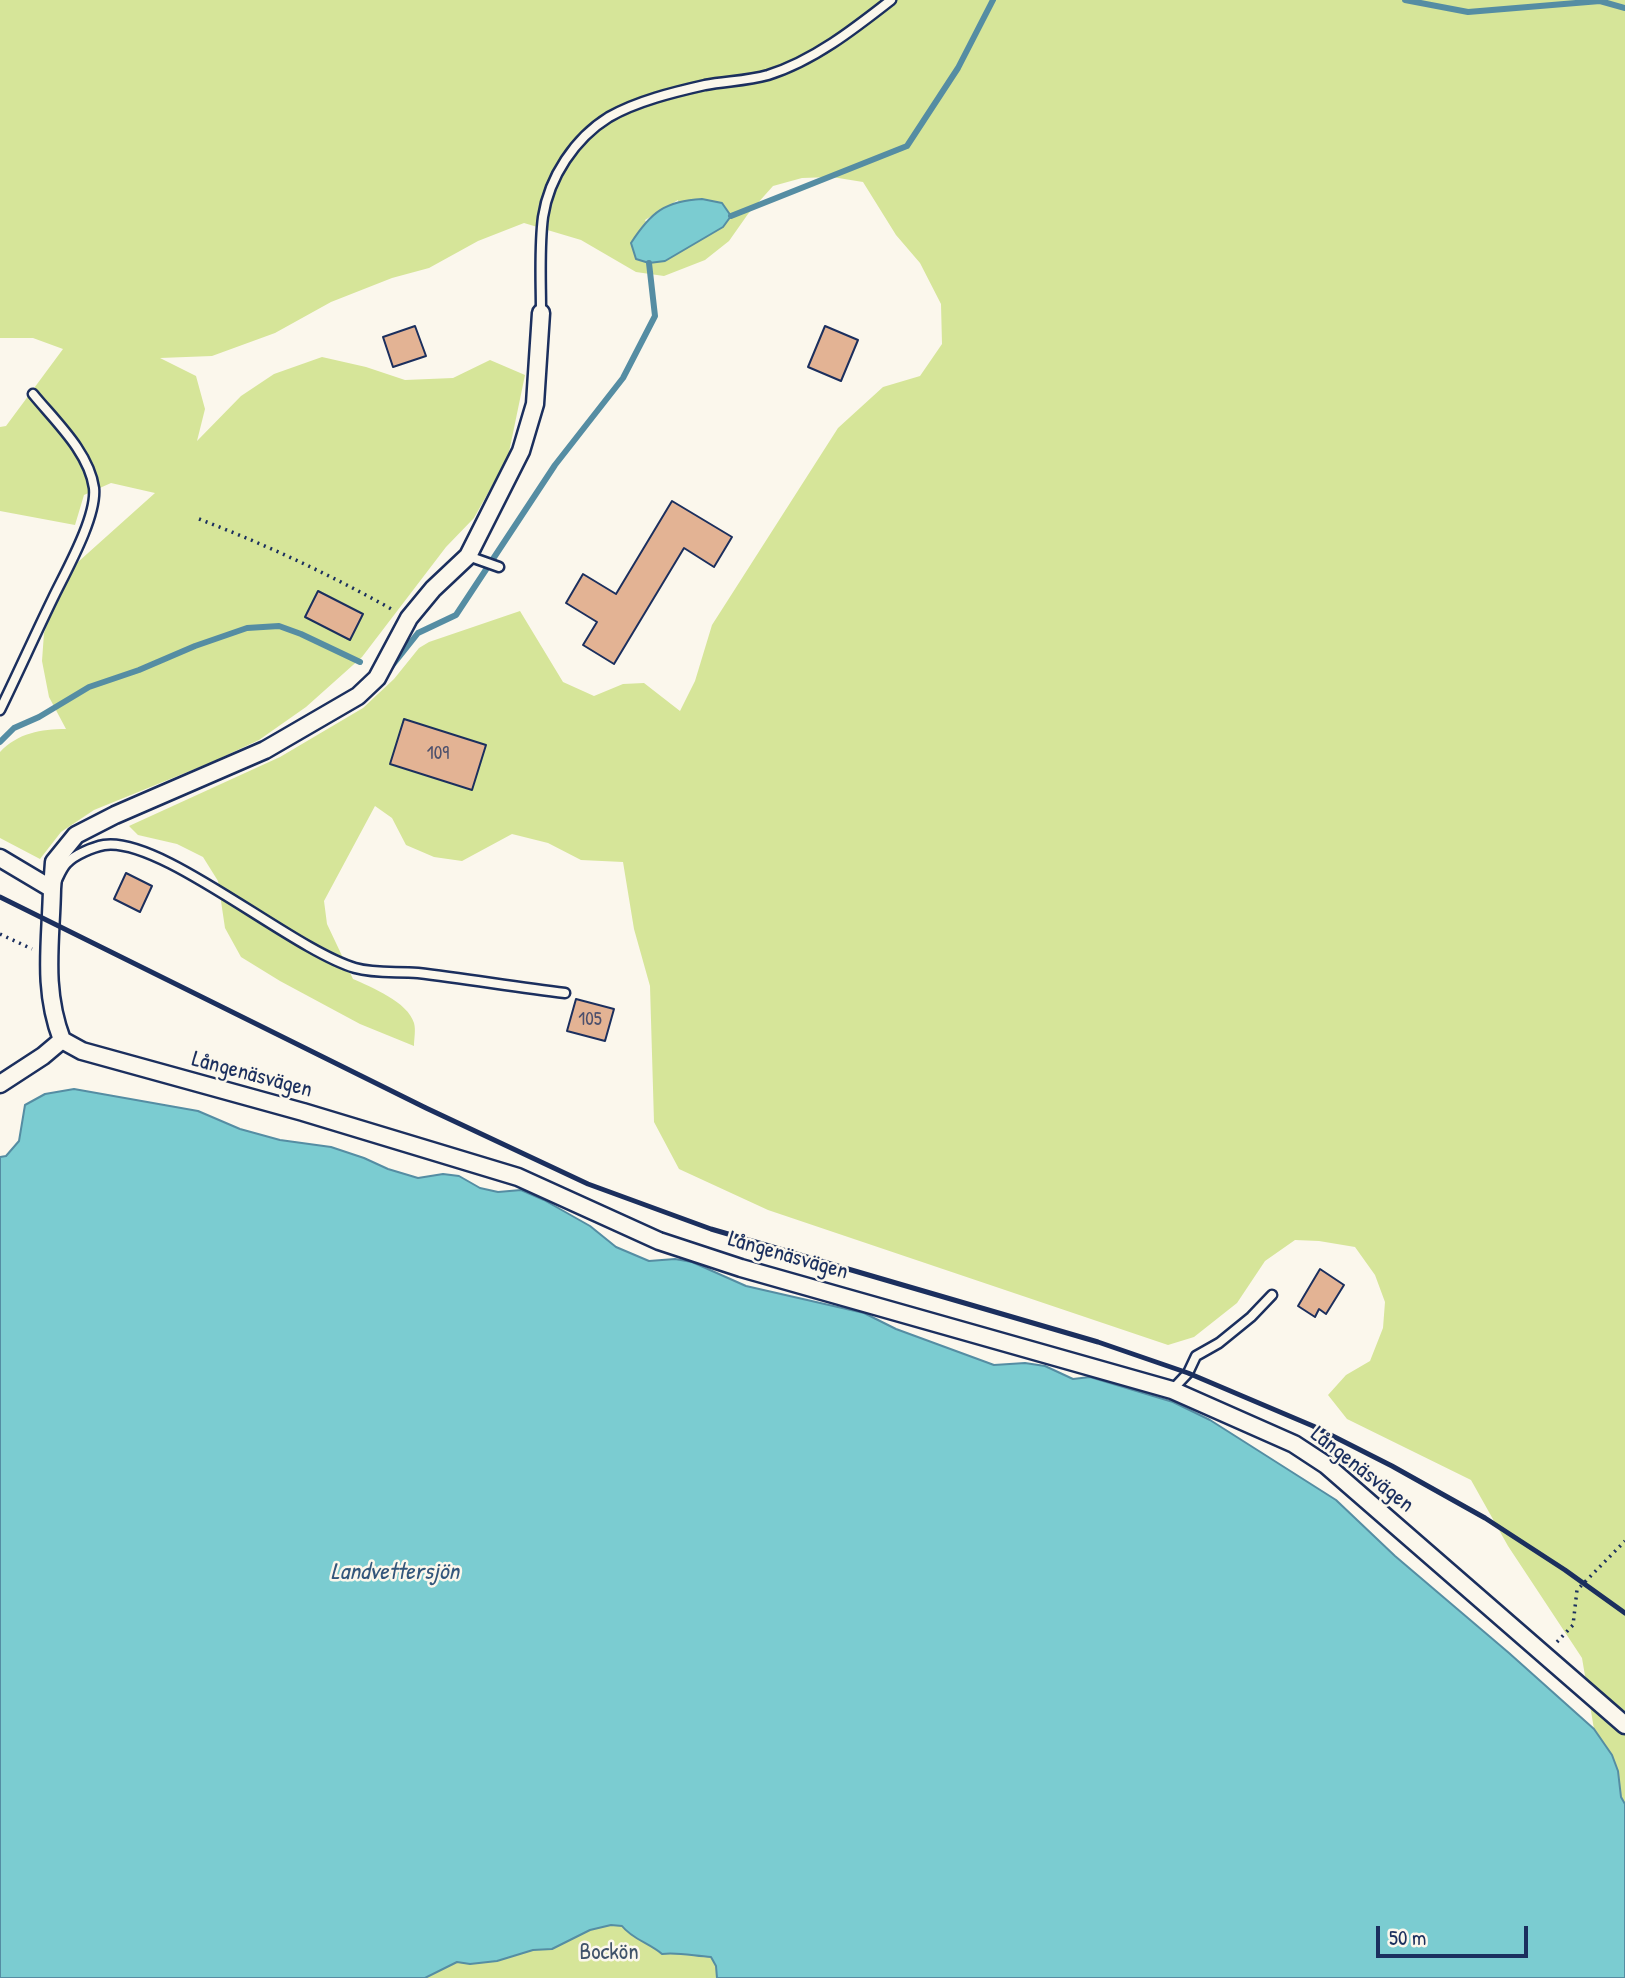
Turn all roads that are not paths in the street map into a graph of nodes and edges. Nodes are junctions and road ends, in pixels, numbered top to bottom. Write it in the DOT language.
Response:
graph roads {
  1 [pos="891,0"];
  2 [pos="541,313"];
  3 [pos="33,394"];
  4 [pos="468,556"];
  5 [pos="499,567"];
  6 [pos="0,710"];
  7 [pos="0,858"];
  8 [pos="52,889"];
  9 [pos="565,993"];
  10 [pos="62,1040"];
  11 [pos="0,1084"];
  12 [pos="1272,1295"];
  13 [pos="1172,1390"];
  14 [pos="1625,1726"];
  1 -- 2 [label="lane"];
  2 -- 4 [label="street"];
  3 -- 6 [label="lane"];
  4 -- 5 [label="lane"];
  4 -- 8 [label="street"];
  7 -- 8 [label="street"];
  8 -- 9 [label="lane"];
  8 -- 10 [label="street"];
  10 -- 11 [label="street"];
  10 -- 13 [label="street, Långenäsvägen"];
  12 -- 13 [label="lane"];
  13 -- 14 [label="street, Långenäsvägen"];
}
